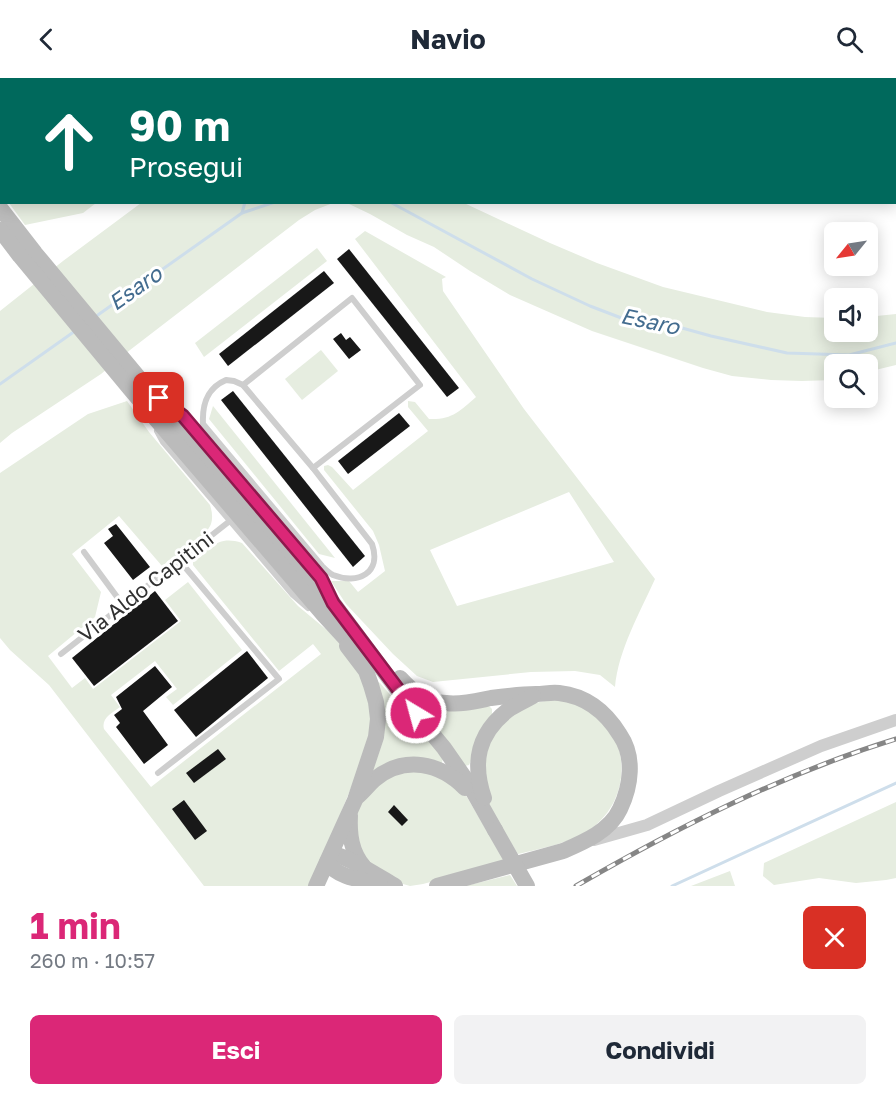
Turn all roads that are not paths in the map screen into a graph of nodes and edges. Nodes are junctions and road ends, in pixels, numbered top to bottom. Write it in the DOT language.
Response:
graph roads {
  1 [pos="0,208"];
  2 [pos="2,234"];
  3 [pos="243,385"];
  4 [pos="131,390"];
  5 [pos="149,390"];
  6 [pos="313,468"];
  7 [pos="255,488"];
  8 [pos="231,520"];
  9 [pos="84,552"];
  10 [pos="298,552"];
  11 [pos="179,561"];
  12 [pos="123,605"];
  13 [pos="328,609"];
  14 [pos="61,654"];
  15 [pos="537,694"];
  16 [pos="896,720"];
  17 [pos="158,773"];
  18 [pos="352,805"];
  19 [pos="495,830"];
  20 [pos="582,843"];
  21 [pos="329,858"];
  22 [pos="367,876"];
  23 [pos="316,886"];
  24 [pos="336,886"];
  25 [pos="390,886"];
  26 [pos="395,886"];
  27 [pos="436,886"];
  28 [pos="527,886"];
  1 -- 5 [label="street"];
  2 -- 4 [label="street"];
  3 -- 6 [label="lane"];
  3 -- 6 [label="lane"];
  3 -- 7 [label="lane"];
  4 -- 8 [label="lane"];
  4 -- 13 [label="street"];
  5 -- 7 [label="lane"];
  5 -- 13 [label="street"];
  6 -- 7 [label="lane"];
  8 -- 11 [label="lane, Via Aldo Capitini"];
  8 -- 13 [label="lane"];
  9 -- 12 [label="lane"];
  10 -- 13 [label="lane"];
  11 -- 12 [label="lane, Via Aldo Capitini"];
  11 -- 17 [label="lane"];
  12 -- 14 [label="lane, Via Aldo Capitini"];
  13 -- 15 [label="street"];
  13 -- 18 [label="street"];
  13 -- 19 [label="street"];
  15 -- 19 [label="street"];
  15 -- 20 [label="street"];
  16 -- 20 [label="street"];
  18 -- 19 [label="street"];
  18 -- 21 [label="street"];
  18 -- 22 [label="street"];
  19 -- 28 [label="street, bridge"];
  20 -- 27 [label="street"];
  21 -- 22 [label="street"];
  21 -- 23 [label="street"];
  22 -- 24 [label="street"];
  22 -- 25 [label="street"];
  22 -- 26 [label="street"];
}
